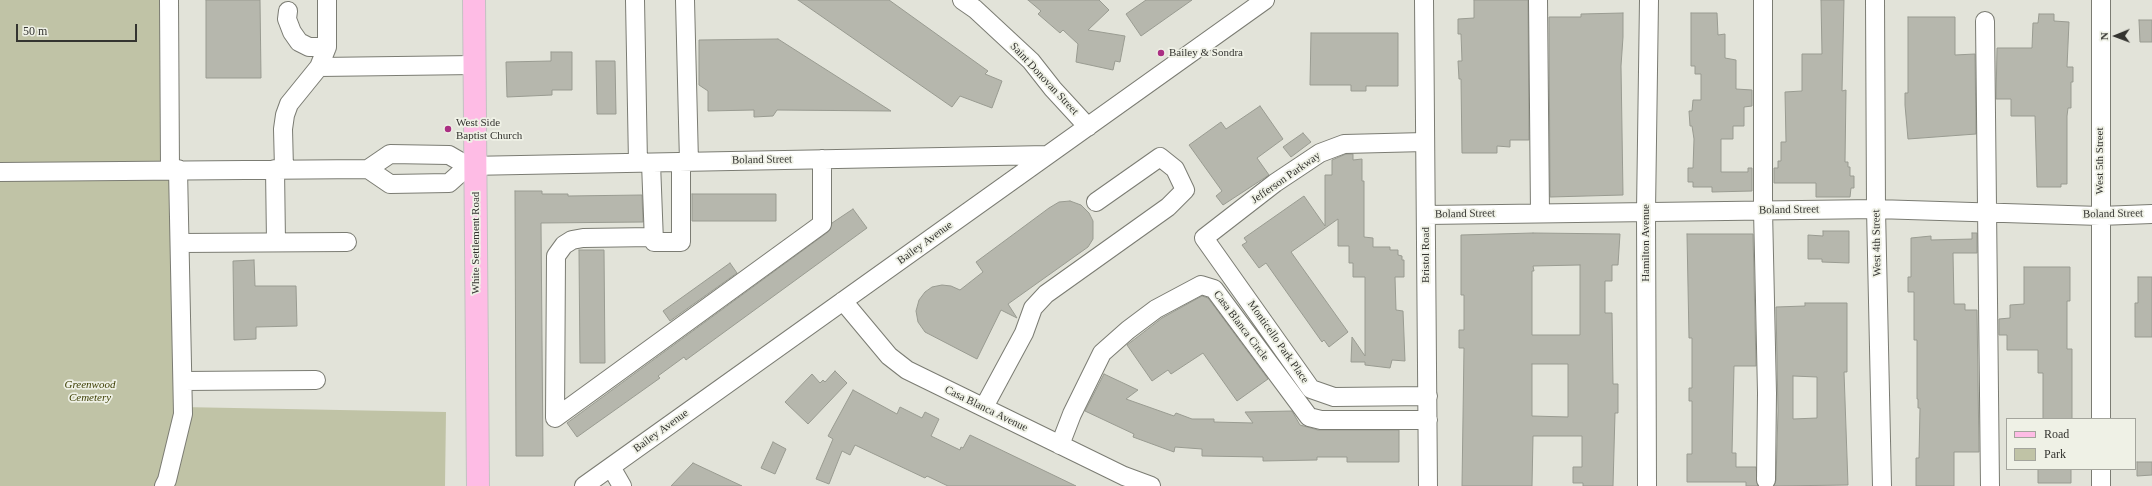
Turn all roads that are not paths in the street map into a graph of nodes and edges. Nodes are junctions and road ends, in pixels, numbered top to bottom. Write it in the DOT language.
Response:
graph roads {
  1 [pos="169,0"];
  2 [pos="326,0"];
  3 [pos="474,0"];
  4 [pos="635,0"];
  5 [pos="685,0"];
  6 [pos="962,0"];
  7 [pos="1424,0"];
  8 [pos="1538,0"];
  9 [pos="1649,0"];
  10 [pos="1762,0"];
  11 [pos="1875,0"];
  12 [pos="2101,0"];
  13 [pos="1263,1"];
  14 [pos="288,12"];
  15 [pos="1985,21"];
  16 [pos="327,47"];
  17 [pos="475,65"];
  18 [pos="319,67"];
  19 [pos="1088,127"];
  20 [pos="1425,142"];
  21 [pos="426,155"];
  22 [pos="1048,155"];
  23 [pos="822,159"];
  24 [pos="685,162"];
  25 [pos="645,163"];
  26 [pos="472,166"];
  27 [pos="174,169"];
  28 [pos="279,169"];
  29 [pos="368,169"];
  30 [pos="0,172"];
  31 [pos="427,183"];
  32 [pos="1096,202"];
  33 [pos="1876,209"];
  34 [pos="1763,210"];
  35 [pos="1646,212"];
  36 [pos="1988,212"];
  37 [pos="1540,213"];
  38 [pos="2152,214"];
  39 [pos="1426,215"];
  40 [pos="2100,216"];
  41 [pos="653,237"];
  42 [pos="1204,238"];
  43 [pos="276,242"];
  44 [pos="347,242"];
  45 [pos="180,243"];
  46 [pos="843,301"];
  47 [pos="316,380"];
  48 [pos="183,381"];
  49 [pos="1428,396"];
  50 [pos="984,407"];
  51 [pos="2100,418"];
  52 [pos="1428,420"];
  53 [pos="1060,445"];
  54 [pos="611,467"];
  55 [pos="2101,470"];
  56 [pos="1766,480"];
  57 [pos="164,486"];
  58 [pos="478,486"];
  59 [pos="584,486"];
  60 [pos="622,486"];
  61 [pos="1151,486"];
  62 [pos="1428,486"];
  63 [pos="1647,486"];
  64 [pos="1882,486"];
  65 [pos="1990,486"];
  66 [pos="2101,486"];
  1 -- 27 [label="street"];
  2 -- 16 [label="street"];
  3 -- 17 [label="main road, White Settlement Road"];
  4 -- 25 [label="street"];
  5 -- 24 [label="street"];
  6 -- 19 [label="street, Saint Donovan Street"];
  7 -- 20 [label="street, Bristol Road"];
  8 -- 37 [label="street"];
  9 -- 35 [label="street, Hamilton Avenue"];
  10 -- 34 [label="street"];
  11 -- 33 [label="street, West 4th Street"];
  12 -- 40 [label="street, West 5th Street"];
  13 -- 19 [label="street, Bailey Avenue"];
  14 -- 16 [label="street"];
  15 -- 36 [label="street"];
  16 -- 18 [label="street"];
  17 -- 18 [label="street"];
  17 -- 26 [label="main road, White Settlement Road"];
  18 -- 28 [label="street"];
  19 -- 22 [label="street, Bailey Avenue"];
  20 -- 39 [label="street, Bristol Road"];
  20 -- 42 [label="street, Jefferson Parkway"];
  21 -- 26 [label="street"];
  21 -- 29 [label="street"];
  21 -- 31 [label="street"];
  22 -- 23 [label="street, Boland Street"];
  22 -- 46 [label="street, Bailey Avenue"];
  23 -- 24 [label="street, Boland Street"];
  23 -- 41 [label="street"];
  24 -- 25 [label="street, Boland Street"];
  24 -- 41 [label="street"];
  25 -- 26 [label="street, Boland Street"];
  25 -- 41 [label="street"];
  26 -- 31 [label="street"];
  26 -- 58 [label="main road, White Settlement Road"];
  27 -- 28 [label="street"];
  27 -- 30 [label="street"];
  27 -- 45 [label="street"];
  28 -- 29 [label="street"];
  28 -- 43 [label="street"];
  29 -- 31 [label="street"];
  32 -- 50 [label="street"];
  33 -- 34 [label="street, Boland Street"];
  33 -- 36 [label="street, Boland Street"];
  33 -- 64 [label="street, West 4th Street"];
  34 -- 35 [label="street, Boland Street"];
  34 -- 56 [label="street"];
  35 -- 37 [label="street, Boland Street"];
  35 -- 63 [label="street, Hamilton Avenue"];
  36 -- 40 [label="street, Boland Street"];
  36 -- 65 [label="street"];
  37 -- 39 [label="street, Boland Street"];
  38 -- 40 [label="street, Boland Street"];
  39 -- 49 [label="street, Bristol Road"];
  40 -- 51 [label="street, West 5th Street"];
  42 -- 49 [label="street, Monticello Park Place"];
  43 -- 44 [label="street"];
  43 -- 45 [label="street"];
  45 -- 48 [label="street"];
  46 -- 50 [label="street, Casa Blanca Avenue"];
  46 -- 54 [label="street, Bailey Avenue"];
  47 -- 48 [label="street"];
  48 -- 57 [label="street"];
  49 -- 52 [label="street, Bristol Road"];
  50 -- 53 [label="street, Casa Blanca Avenue"];
  52 -- 53 [label="street, Casa Blanca Circle"];
  52 -- 62 [label="street, Bristol Road"];
  53 -- 61 [label="street, Casa Blanca Avenue"];
  54 -- 59 [label="street, Bailey Avenue"];
  54 -- 60 [label="street"];
  55 -- 66 [label="street"];
}
